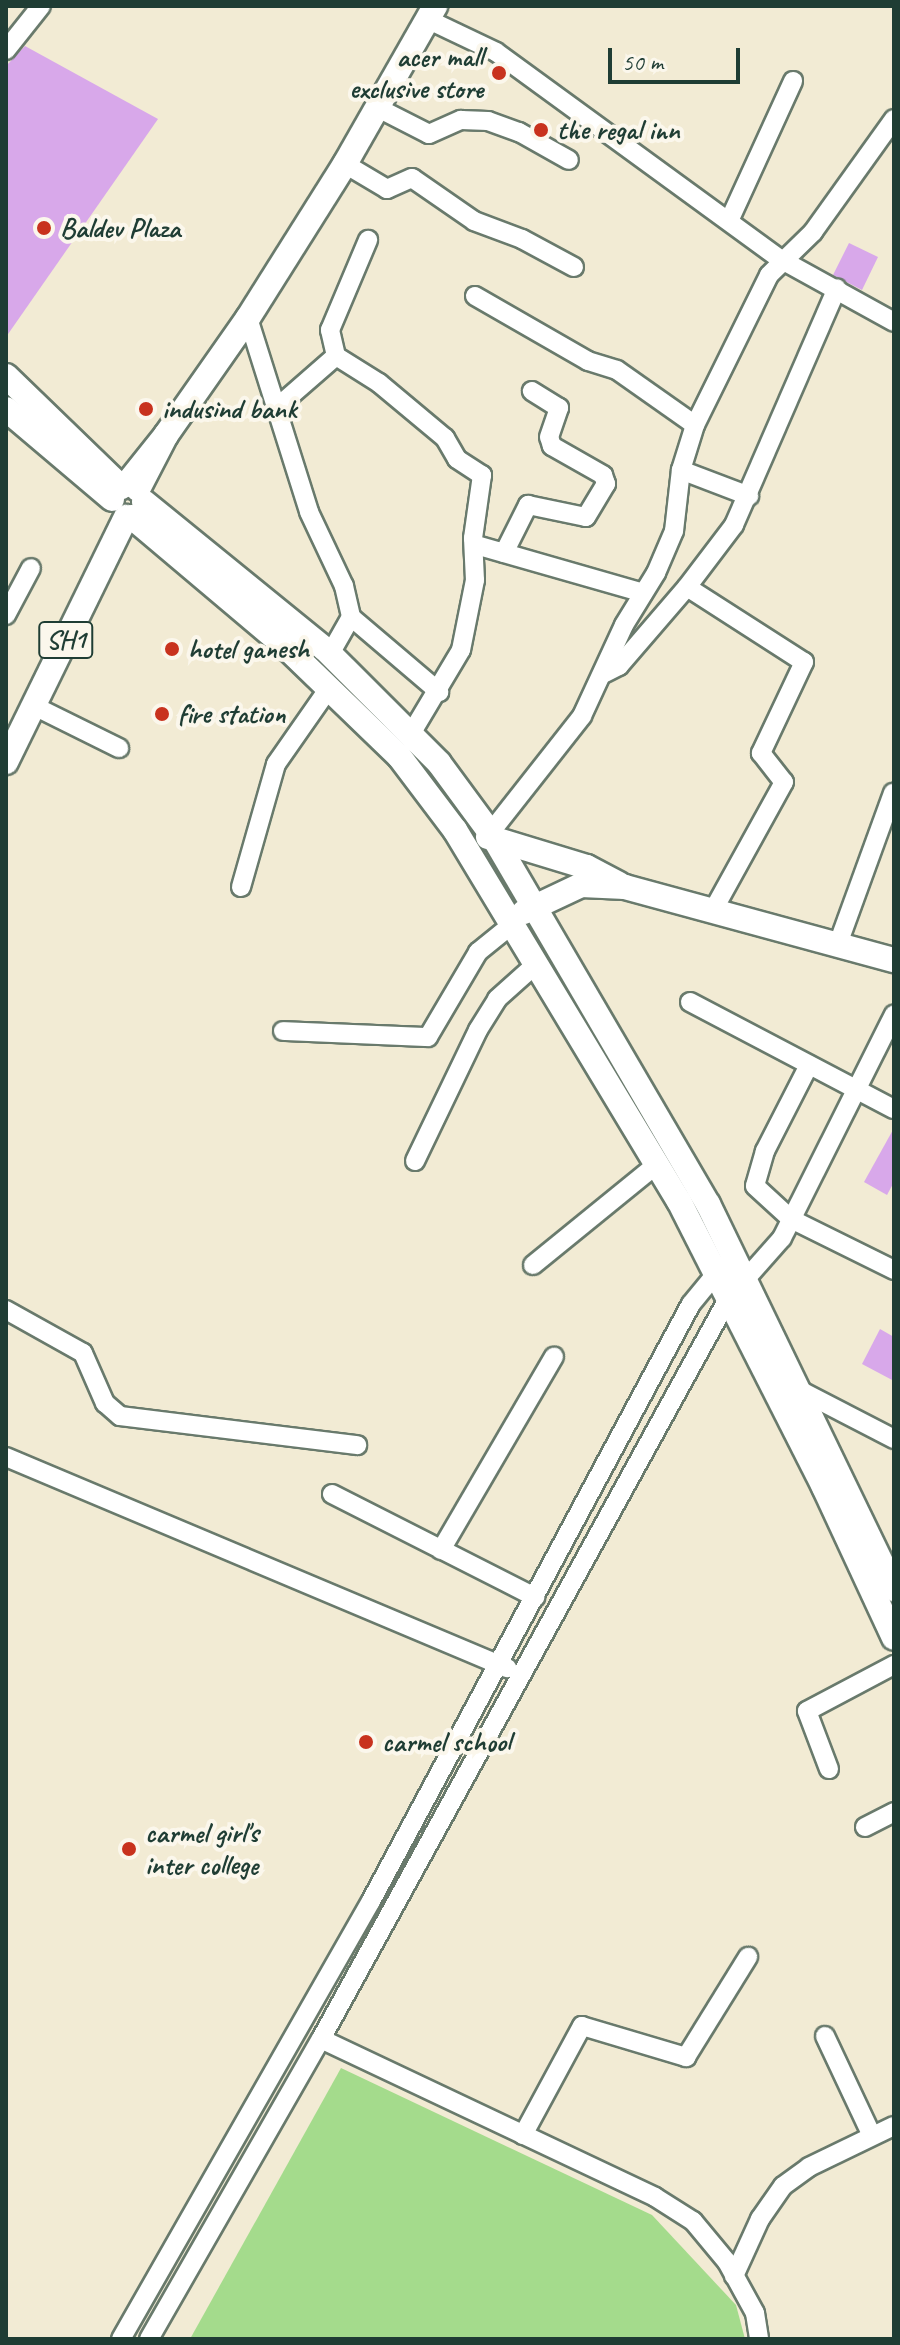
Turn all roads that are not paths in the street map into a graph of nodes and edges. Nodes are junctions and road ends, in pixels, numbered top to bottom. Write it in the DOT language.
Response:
graph roads {
  1 [pos="41,6"];
  2 [pos="432,13"];
  3 [pos="6,50"];
  4 [pos="793,81"];
  5 [pos="378,108"];
  6 [pos="894,119"];
  7 [pos="569,160"];
  8 [pos="345,164"];
  9 [pos="729,221"];
  10 [pos="368,240"];
  11 [pos="780,259"];
  12 [pos="574,267"];
  13 [pos="837,288"];
  14 [pos="475,296"];
  15 [pos="248,318"];
  16 [pos="894,322"];
  17 [pos="336,356"];
  18 [pos="6,376"];
  19 [pos="532,391"];
  20 [pos="6,409"];
  21 [pos="274,410"];
  22 [pos="695,425"];
  23 [pos="681,470"];
  24 [pos="749,496"];
  25 [pos="126,501"];
  26 [pos="476,545"];
  27 [pos="504,553"];
  28 [pos="31,568"];
  29 [pos="687,587"];
  30 [pos="643,593"];
  31 [pos="6,615"];
  32 [pos="351,617"];
  33 [pos="330,654"];
  34 [pos="605,673"];
  35 [pos="329,688"];
  36 [pos="439,692"];
  37 [pos="34,706"];
  38 [pos="6,725"];
  39 [pos="411,734"];
  40 [pos="119,748"];
  41 [pos="6,762"];
  42 [pos="893,793"];
  43 [pos="455,830"];
  44 [pos="492,836"];
  45 [pos="241,887"];
  46 [pos="625,887"];
  47 [pos="537,906"];
  48 [pos="714,909"];
  49 [pos="509,922"];
  50 [pos="838,944"];
  51 [pos="894,960"];
  52 [pos="535,965"];
  53 [pos="690,1002"];
  54 [pos="894,1014"];
  55 [pos="283,1031"];
  56 [pos="809,1065"];
  57 [pos="858,1090"];
  58 [pos="894,1109"];
  59 [pos="415,1161"];
  60 [pos="656,1165"];
  61 [pos="791,1219"];
  62 [pos="735,1256"];
  63 [pos="533,1265"];
  64 [pos="894,1270"];
  65 [pos="714,1272"];
  66 [pos="748,1283"];
  67 [pos="728,1299"];
  68 [pos="6,1310"];
  69 [pos="554,1357"];
  70 [pos="801,1391"];
  71 [pos="894,1439"];
  72 [pos="357,1445"];
  73 [pos="6,1457"];
  74 [pos="332,1494"];
  75 [pos="441,1550"];
  76 [pos="894,1589"];
  77 [pos="535,1597"];
  78 [pos="894,1638"];
  79 [pos="498,1665"];
  80 [pos="894,1665"];
  81 [pos="520,1674"];
  82 [pos="829,1769"];
  83 [pos="894,1812"];
  84 [pos="865,1827"];
  85 [pos="748,1957"];
  86 [pos="825,2036"];
  87 [pos="321,2039"];
  88 [pos="894,2126"];
  89 [pos="523,2135"];
  90 [pos="872,2136"];
  91 [pos="169,2256"];
  92 [pos="190,2267"];
  93 [pos="734,2276"];
  94 [pos="121,2339"];
  95 [pos="149,2339"];
  96 [pos="759,2339"];
  1 -- 3 [label="street"];
  2 -- 5 [label="main road"];
  2 -- 9 [label="street"];
  4 -- 9 [label="street"];
  5 -- 7 [label="street"];
  5 -- 8 [label="main road"];
  6 -- 11 [label="street"];
  8 -- 12 [label="street"];
  8 -- 15 [label="main road"];
  9 -- 11 [label="street"];
  10 -- 17 [label="street"];
  11 -- 13 [label="street"];
  11 -- 22 [label="street"];
  13 -- 16 [label="street"];
  13 -- 24 [label="street"];
  14 -- 22 [label="street"];
  15 -- 21 [label="street"];
  15 -- 25 [label="main road"];
  17 -- 21 [label="street"];
  17 -- 26 [label="street"];
  18 -- 25 [label="main road"];
  19 -- 27 [label="street"];
  20 -- 25 [label="main road"];
  21 -- 32 [label="street"];
  22 -- 23 [label="street"];
  23 -- 24 [label="street"];
  23 -- 30 [label="street"];
  24 -- 29 [label="street"];
  25 -- 33 [label="main road"];
  25 -- 35 [label="main road"];
  25 -- 37 [label="main road, SH1"];
  25 -- 38 [label="main road, SH1"];
  26 -- 27 [label="street"];
  26 -- 36 [label="street"];
  27 -- 30 [label="street"];
  28 -- 31 [label="street"];
  29 -- 34 [label="street"];
  29 -- 48 [label="street"];
  30 -- 34 [label="street"];
  32 -- 33 [label="street"];
  32 -- 36 [label="street"];
  33 -- 39 [label="main road"];
  34 -- 44 [label="street"];
  35 -- 43 [label="main road"];
  35 -- 45 [label="street"];
  36 -- 39 [label="street"];
  37 -- 40 [label="street"];
  37 -- 41 [label="main road, SH1"];
  39 -- 44 [label="main road"];
  42 -- 50 [label="street"];
  43 -- 44 [label="main road"];
  43 -- 49 [label="main road"];
  44 -- 46 [label="main road"];
  44 -- 47 [label="main road"];
  46 -- 47 [label="main road"];
  46 -- 48 [label="main road"];
  47 -- 49 [label="main road"];
  47 -- 62 [label="main road"];
  48 -- 50 [label="main road"];
  49 -- 52 [label="main road"];
  49 -- 55 [label="street"];
  50 -- 51 [label="main road"];
  52 -- 59 [label="street"];
  52 -- 60 [label="main road"];
  53 -- 56 [label="street"];
  54 -- 57 [label="street"];
  56 -- 57 [label="street"];
  56 -- 61 [label="street"];
  57 -- 58 [label="street"];
  57 -- 61 [label="street"];
  60 -- 63 [label="street"];
  60 -- 65 [label="main road"];
  61 -- 64 [label="street"];
  61 -- 66 [label="street"];
  62 -- 65 [label="street"];
  62 -- 66 [label="main road"];
  65 -- 67 [label="main road"];
  65 -- 77 [label="street"];
  66 -- 67 [label="street"];
  66 -- 70 [label="main road"];
  67 -- 78 [label="main road"];
  67 -- 81 [label="street"];
  68 -- 72 [label="street"];
  69 -- 75 [label="street"];
  70 -- 71 [label="street"];
  70 -- 76 [label="main road"];
  73 -- 79 [label="street"];
  74 -- 75 [label="street"];
  75 -- 77 [label="street"];
  77 -- 79 [label="street"];
  79 -- 81 [label="street"];
  79 -- 91 [label="street"];
  80 -- 82 [label="street"];
  81 -- 87 [label="street"];
  83 -- 84 [label="street"];
  85 -- 89 [label="street"];
  86 -- 90 [label="street"];
  87 -- 89 [label="street"];
  87 -- 92 [label="street"];
  88 -- 90 [label="street"];
  89 -- 93 [label="street"];
  90 -- 93 [label="street"];
  91 -- 92 [label="street"];
  91 -- 94 [label="street"];
  92 -- 95 [label="street"];
  93 -- 96 [label="street"];
}
